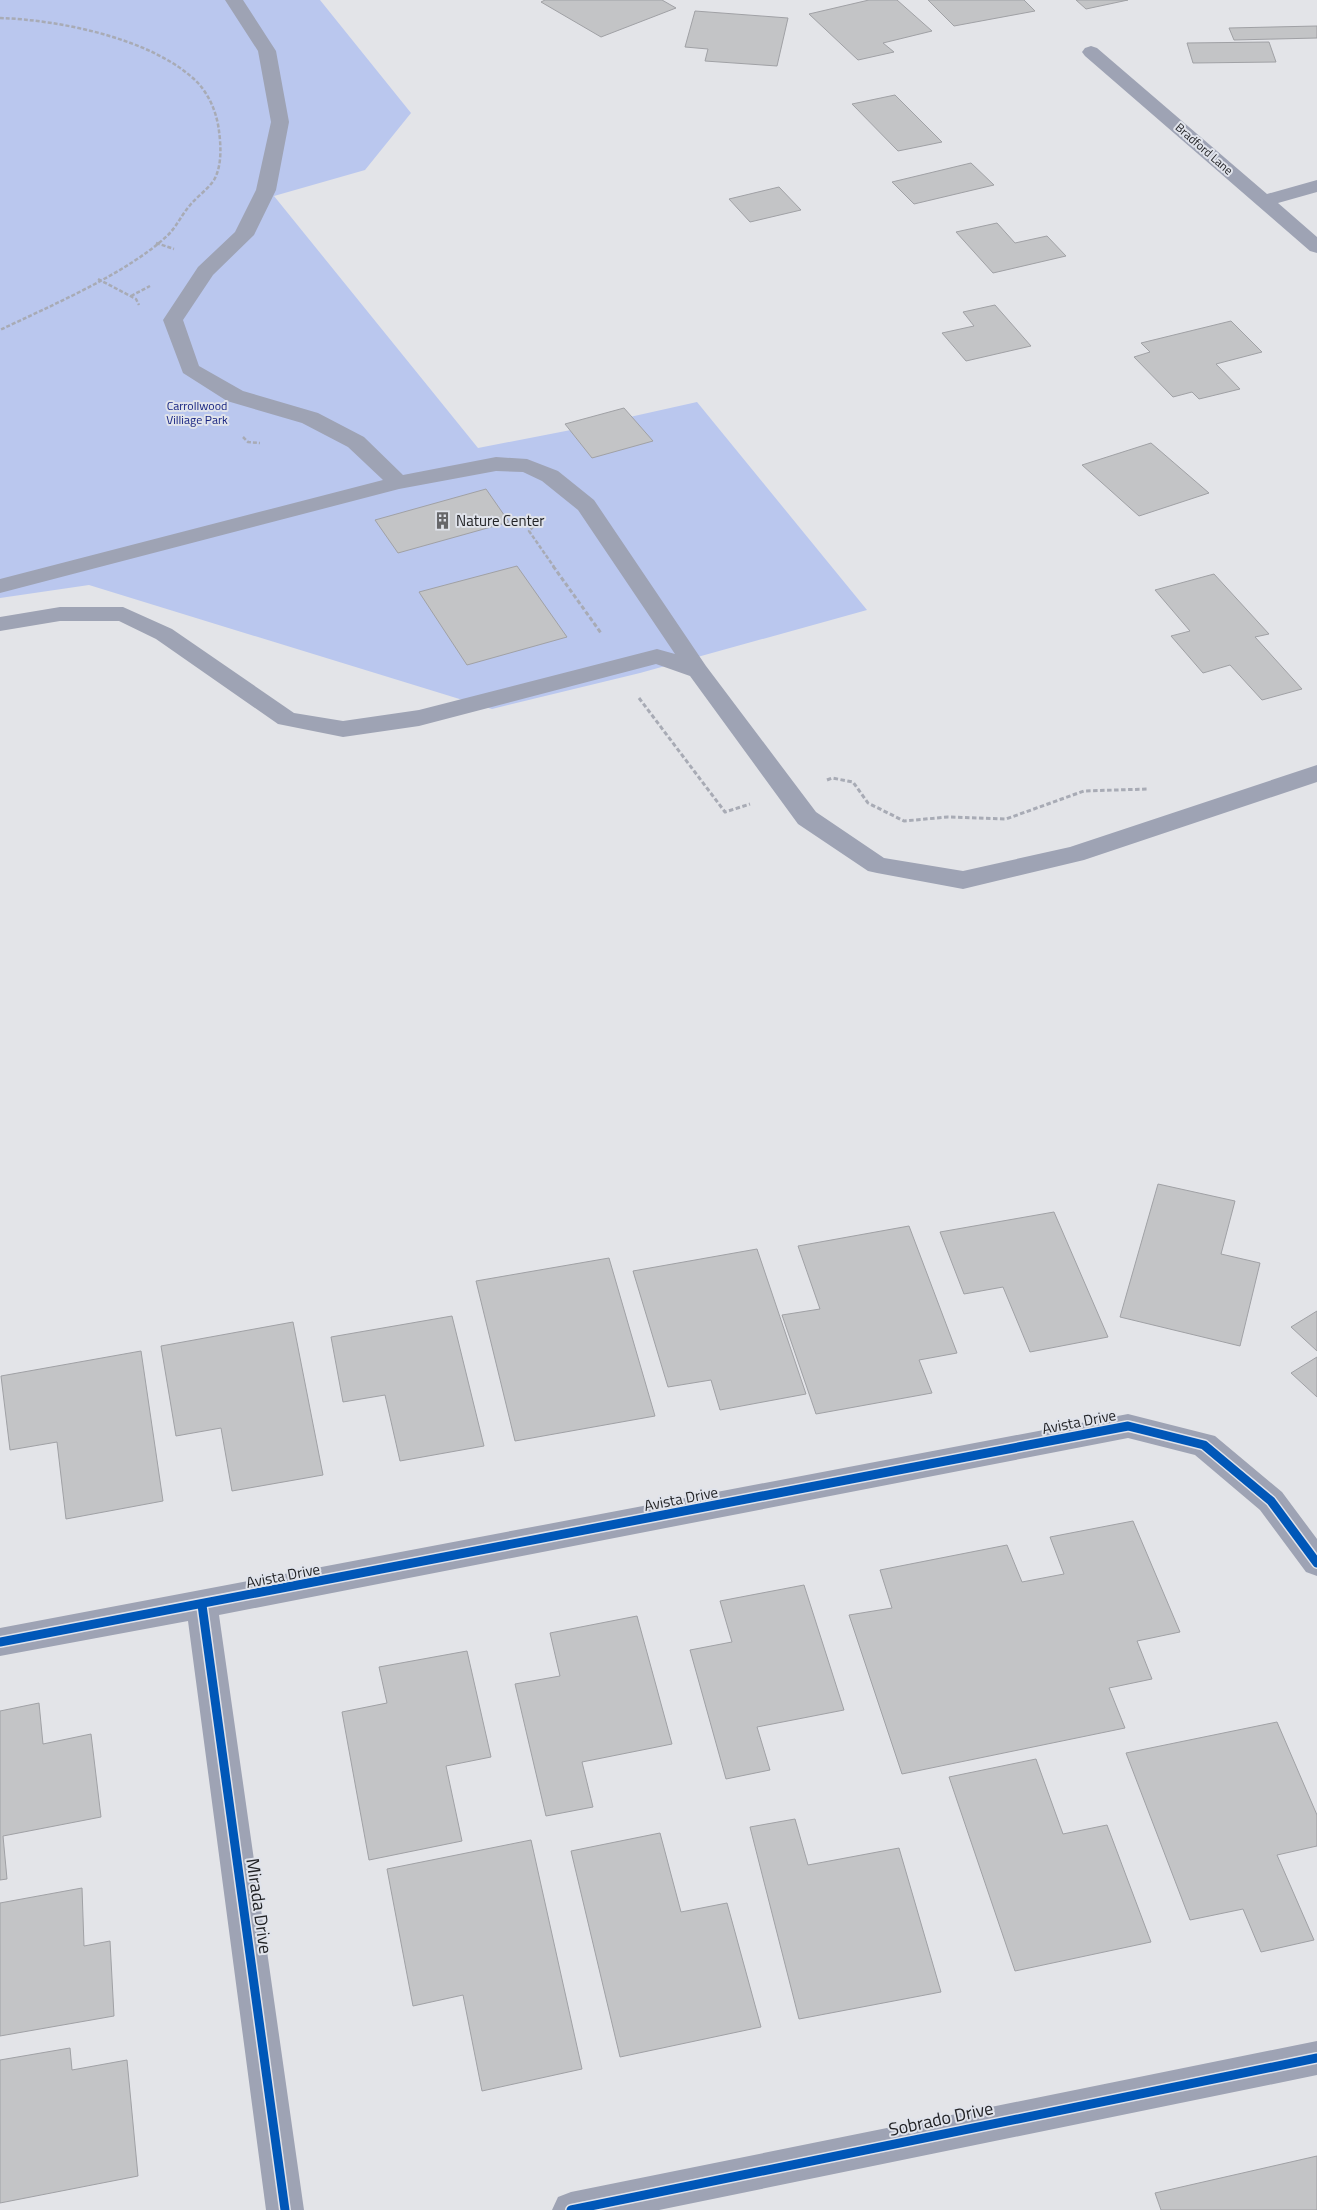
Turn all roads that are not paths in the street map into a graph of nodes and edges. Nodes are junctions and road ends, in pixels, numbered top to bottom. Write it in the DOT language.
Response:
graph roads {
  1 [pos="234,0"];
  2 [pos="1091,52"];
  3 [pos="1317,186"];
  4 [pos="1264,201"];
  5 [pos="1317,247"];
  6 [pos="398,482"];
  7 [pos="0,586"];
  8 [pos="0,624"];
  9 [pos="698,671"];
  10 [pos="1317,772"];
  11 [pos="1317,1563"];
  12 [pos="202,1606"];
  13 [pos="0,1642"];
  14 [pos="1317,2058"];
  15 [pos="285,2210"];
  16 [pos="571,2210"];
  1 -- 6 [label="street"];
  2 -- 4 [label="street, Bradford Lane"];
  3 -- 4 [label="street"];
  4 -- 5 [label="street, Bradford Lane"];
  6 -- 7 [label="street"];
  6 -- 9 [label="street"];
  8 -- 9 [label="street"];
  9 -- 10 [label="street"];
  11 -- 12 [label="street, Avista Drive"];
  12 -- 13 [label="street, Avista Drive"];
  12 -- 15 [label="street, Mirada Drive"];
  14 -- 16 [label="street, Sobrado Drive"];
}
